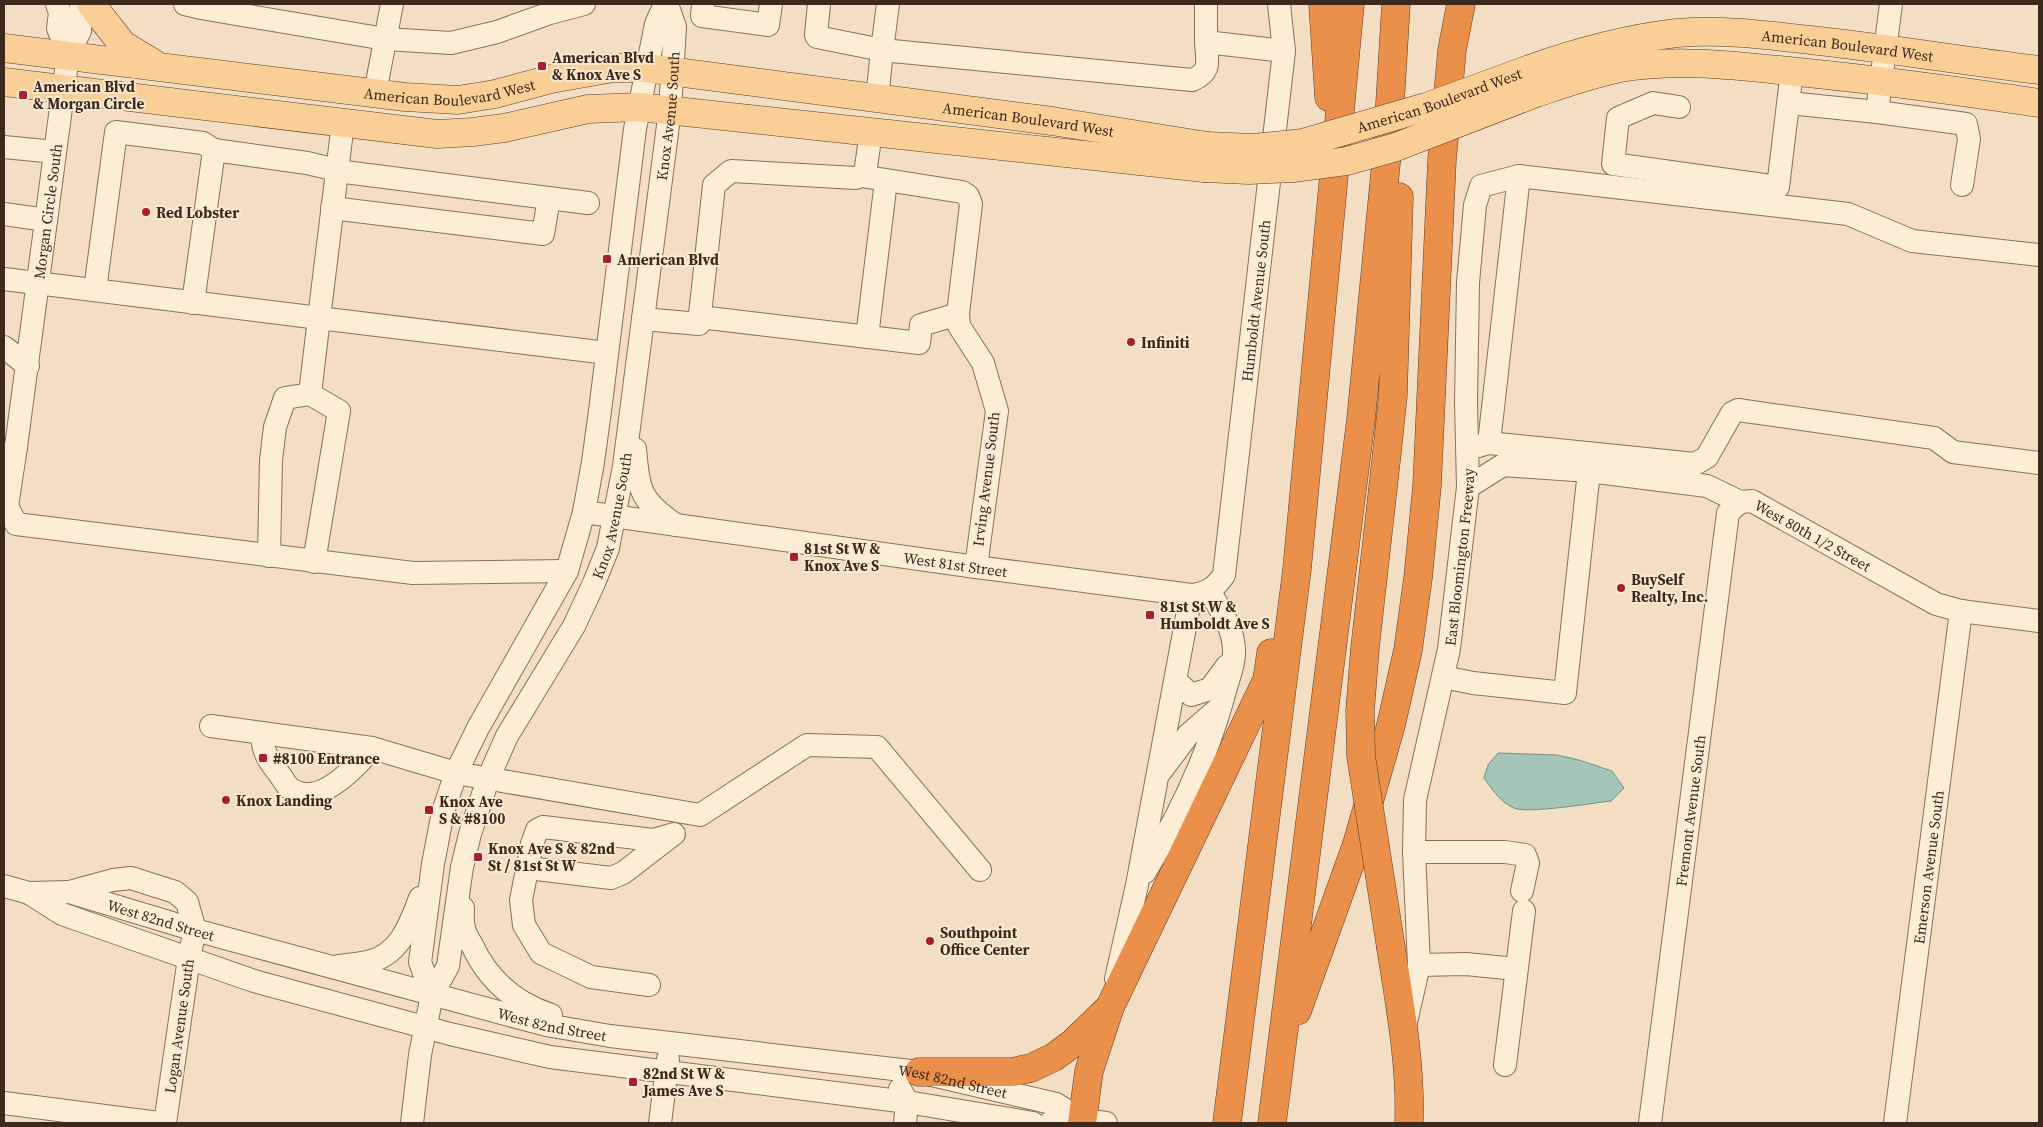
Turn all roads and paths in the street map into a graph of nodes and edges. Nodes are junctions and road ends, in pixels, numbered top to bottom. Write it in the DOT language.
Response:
graph roads {
  1 [pos="56,4"];
  2 [pos="81,4"];
  3 [pos="91,4"];
  4 [pos="186,4"];
  5 [pos="392,4"];
  6 [pos="584,4"];
  7 [pos="666,4"];
  8 [pos="703,4"];
  9 [pos="771,4"];
  10 [pos="819,4"];
  11 [pos="888,4"];
  12 [pos="1206,4"];
  13 [pos="1279,4"];
  14 [pos="1323,4"];
  15 [pos="1350,4"];
  16 [pos="1461,4"];
  17 [pos="1891,4"];
  18 [pos="1395,12"];
  19 [pos="385,39"];
  20 [pos="1206,42"];
  21 [pos="4,48"];
  22 [pos="1885,48"];
  23 [pos="882,50"];
  24 [pos="1284,51"];
  25 [pos="68,55"];
  26 [pos="158,66"];
  27 [pos="646,68"];
  28 [pos="2039,70"];
  29 [pos="1792,71"];
  30 [pos="673,72"];
  31 [pos="1882,81"];
  32 [pos="4,82"];
  33 [pos="1531,82"];
  34 [pos="63,89"];
  35 [pos="376,93"];
  36 [pos="877,99"];
  37 [pos="1789,103"];
  38 [pos="2039,103"];
  39 [pos="1679,107"];
  40 [pos="639,108"];
  41 [pos="670,110"];
  42 [pos="1877,112"];
  43 [pos="343,124"];
  44 [pos="871,132"];
  45 [pos="1338,146"];
  46 [pos="4,147"];
  47 [pos="214,150"];
  48 [pos="55,152"];
  49 [pos="1206,157"];
  50 [pos="337,170"];
  51 [pos="865,174"];
  52 [pos="1519,176"];
  53 [pos="886,181"];
  54 [pos="1962,185"];
  55 [pos="549,198"];
  56 [pos="588,203"];
  57 [pos="332,208"];
  58 [pos="4,214"];
  59 [pos="46,220"];
  60 [pos="2039,255"];
  61 [pos="4,279"];
  62 [pos="38,284"];
  63 [pos="95,290"];
  64 [pos="193,302"];
  65 [pos="958,314"];
  66 [pos="700,317"];
  67 [pos="319,318"];
  68 [pos="643,319"];
  69 [pos="867,337"];
  70 [pos="4,347"];
  71 [pos="607,353"];
  72 [pos="28,366"];
  73 [pos="310,394"];
  74 [pos="631,410"];
  75 [pos="1312,417"];
  76 [pos="1489,443"];
  77 [pos="1468,450"];
  78 [pos="10,453"];
  79 [pos="2039,463"];
  80 [pos="1589,471"];
  81 [pos="1468,487"];
  82 [pos="1740,502"];
  83 [pos="584,512"];
  84 [pos="615,517"];
  85 [pos="677,526"];
  86 [pos="269,556"];
  87 [pos="314,562"];
  88 [pos="976,567"];
  89 [pos="567,570"];
  90 [pos="1200,593"];
  91 [pos="1961,611"];
  92 [pos="2039,621"];
  93 [pos="1234,655"];
  94 [pos="1443,677"];
  95 [pos="1176,681"];
  96 [pos="1221,706"];
  97 [pos="211,726"];
  98 [pos="262,733"];
  99 [pos="1208,743"];
  100 [pos="372,748"];
  101 [pos="456,773"];
  102 [pos="1158,775"];
  103 [pos="488,779"];
  104 [pos="1151,810"];
  105 [pos="700,815"];
  106 [pos="674,834"];
  107 [pos="1414,852"];
  108 [pos="433,864"];
  109 [pos="462,867"];
  110 [pos="528,868"];
  111 [pos="980,870"];
  112 [pos="1137,885"];
  113 [pos="4,886"];
  114 [pos="68,892"];
  115 [pos="29,893"];
  116 [pos="195,930"];
  117 [pos="189,958"];
  118 [pos="1419,965"];
  119 [pos="329,967"];
  120 [pos="1516,969"];
  121 [pos="650,985"];
  122 [pos="432,995"];
  123 [pos="1110,1008"];
  124 [pos="425,1028"];
  125 [pos="1404,1032"];
  126 [pos="610,1036"];
  127 [pos="671,1044"];
  128 [pos="1279,1062"];
  129 [pos="1505,1065"];
  130 [pos="889,1068"];
  131 [pos="919,1072"];
  132 [pos="666,1073"];
  133 [pos="4,1103"];
  134 [pos="947,1108"];
  135 [pos="906,1112"];
  136 [pos="1090,1122"];
  137 [pos="159,1123"];
  138 [pos="165,1123"];
  139 [pos="412,1123"];
  140 [pos="660,1123"];
  141 [pos="987,1123"];
  142 [pos="1033,1123"];
  143 [pos="1050,1123"];
  144 [pos="1227,1123"];
  145 [pos="1272,1123"];
  146 [pos="1409,1123"];
  147 [pos="1650,1123"];
  148 [pos="1895,1123"];
  1 -- 25 [label="street"];
  2 -- 25 [label="street"];
  3 -- 26 [label="main road"];
  4 -- 19 [label="street"];
  5 -- 19 [label="street"];
  6 -- 19 [label="street"];
  7 -- 27 [label="street, Knox Avenue South"];
  7 -- 30 [label="street, Knox Avenue South"];
  8 -- 9 [label="street"];
  10 -- 23 [label="street"];
  11 -- 23 [label="street"];
  12 -- 20 [label="street"];
  13 -- 24 [label="street, Humboldt Avenue South"];
  14 -- 45 [label="highway"];
  15 -- 45 [label="highway"];
  16 -- 128 [label="highway"];
  17 -- 22 [label="street"];
  18 -- 125 [label="highway, bridge"];
  18 -- 128 [label="highway"];
  19 -- 35 [label="street"];
  20 -- 23 [label="street"];
  20 -- 24 [label="street"];
  21 -- 25 [label="main road, American Boulevard West"];
  22 -- 28 [label="main road, American Boulevard West"];
  22 -- 31 [label="street"];
  22 -- 33 [label="main road, American Boulevard West"];
  23 -- 36 [label="street"];
  24 -- 90 [label="street, Humboldt Avenue South"];
  25 -- 26 [label="main road, American Boulevard West"];
  25 -- 34 [label="street, Morgan Circle South"];
  26 -- 35 [label="main road, American Boulevard West"];
  27 -- 30 [label="main road, American Boulevard West"];
  27 -- 35 [label="main road, American Boulevard West"];
  27 -- 40 [label="street, Knox Avenue South"];
  29 -- 31 [label="main road, American Boulevard West"];
  29 -- 33 [label="main road, American Boulevard West"];
  29 -- 37 [label="street"];
  30 -- 36 [label="main road, American Boulevard West"];
  30 -- 41 [label="street, Knox Avenue South"];
  31 -- 38 [label="main road, American Boulevard West"];
  31 -- 42 [label="street"];
  32 -- 34 [label="main road, American Boulevard West"];
  33 -- 49 [label="main road, American Boulevard West, bridge"];
  34 -- 43 [label="main road, American Boulevard West"];
  34 -- 48 [label="street, Morgan Circle South"];
  36 -- 44 [label="main road"];
  36 -- 49 [label="main road, American Boulevard West"];
  37 -- 39 [label="street"];
  37 -- 42 [label="street"];
  40 -- 41 [label="main road, American Boulevard West"];
  40 -- 43 [label="main road, American Boulevard West"];
  40 -- 71 [label="street, Knox Avenue South"];
  41 -- 44 [label="main road, American Boulevard West"];
  41 -- 68 [label="street, Knox Avenue South"];
  42 -- 54 [label="street"];
  43 -- 50 [label="street"];
  44 -- 49 [label="main road, American Boulevard West"];
  44 -- 51 [label="street"];
  45 -- 75 [label="highway"];
  46 -- 48 [label="street"];
  47 -- 50 [label="street"];
  47 -- 63 [label="street"];
  47 -- 64 [label="street"];
  48 -- 59 [label="street, Morgan Circle South"];
  50 -- 55 [label="street"];
  50 -- 57 [label="street"];
  51 -- 53 [label="street"];
  51 -- 66 [label="street"];
  52 -- 60 [label="street"];
  52 -- 76 [label="street"];
  52 -- 77 [label="street, East Bloomington Freeway"];
  53 -- 65 [label="street"];
  53 -- 69 [label="street"];
  55 -- 56 [label="street"];
  55 -- 57 [label="street"];
  57 -- 67 [label="street"];
  58 -- 59 [label="street"];
  59 -- 62 [label="street, Morgan Circle South"];
  61 -- 62 [label="street"];
  62 -- 63 [label="street"];
  62 -- 72 [label="street, Morgan Circle South"];
  63 -- 64 [label="street"];
  64 -- 67 [label="street"];
  65 -- 69 [label="street"];
  65 -- 88 [label="street, Irving Avenue South"];
  66 -- 68 [label="street"];
  66 -- 69 [label="street"];
  67 -- 71 [label="street"];
  67 -- 73 [label="street"];
  68 -- 74 [label="street, Knox Avenue South"];
  70 -- 72 [label="street"];
  71 -- 83 [label="street, Knox Avenue South"];
  72 -- 78 [label="street, Morgan Circle South"];
  73 -- 86 [label="street"];
  73 -- 87 [label="street"];
  74 -- 84 [label="street, Knox Avenue South"];
  74 -- 85 [label="street"];
  75 -- 123 [label="highway"];
  75 -- 144 [label="highway"];
  76 -- 77 [label="street"];
  76 -- 79 [label="street"];
  77 -- 81 [label="street, East Bloomington Freeway"];
  78 -- 86 [label="street, Morgan Circle South"];
  80 -- 81 [label="street, West 80th 1/2 Street"];
  80 -- 82 [label="street, West 80th 1/2 Street"];
  80 -- 94 [label="street"];
  81 -- 94 [label="street, East Bloomington Freeway"];
  82 -- 91 [label="street, West 80th 1/2 Street"];
  82 -- 147 [label="street, Fremont Avenue South"];
  83 -- 84 [label="street, West 81st Street"];
  83 -- 89 [label="street, Knox Avenue South"];
  84 -- 85 [label="street, West 81st Street"];
  84 -- 103 [label="street, Knox Avenue South"];
  85 -- 88 [label="street, West 81st Street"];
  86 -- 87 [label="street"];
  87 -- 89 [label="street"];
  88 -- 90 [label="street, West 81st Street"];
  89 -- 101 [label="street, Knox Avenue South"];
  90 -- 93 [label="street"];
  90 -- 95 [label="street"];
  91 -- 92 [label="street, West 80th 1/2 Street"];
  91 -- 148 [label="street, Emerson Avenue South"];
  93 -- 95 [label="street"];
  93 -- 96 [label="street"];
  94 -- 107 [label="street, East Bloomington Freeway"];
  95 -- 102 [label="street"];
  96 -- 99 [label="street"];
  96 -- 102 [label="street"];
  97 -- 98 [label="street"];
  98 -- 100 [label="street"];
  98 -- 100 [label="street"];
  99 -- 104 [label="street"];
  99 -- 112 [label="street"];
  100 -- 101 [label="street"];
  101 -- 103 [label="street"];
  101 -- 108 [label="street, Knox Avenue South"];
  102 -- 104 [label="street"];
  103 -- 105 [label="street"];
  103 -- 109 [label="street, Knox Avenue South"];
  104 -- 112 [label="street"];
  105 -- 106 [label="street"];
  105 -- 111 [label="street"];
  106 -- 110 [label="street"];
  106 -- 110 [label="street"];
  107 -- 118 [label="street, East Bloomington Freeway"];
  107 -- 120 [label="street"];
  108 -- 119 [label="street"];
  108 -- 122 [label="street, Knox Avenue South"];
  109 -- 122 [label="street, Knox Avenue South"];
  109 -- 126 [label="street"];
  110 -- 121 [label="street"];
  112 -- 123 [label="street"];
  113 -- 115 [label="street, West 82nd Street"];
  114 -- 115 [label="street, West 82nd Street"];
  114 -- 116 [label="street, West 82nd Street"];
  114 -- 116 [label="street"];
  115 -- 117 [label="street, West 82nd Street"];
  116 -- 117 [label="street, Logan Avenue South"];
  116 -- 119 [label="street, West 82nd Street"];
  117 -- 124 [label="street, West 82nd Street"];
  117 -- 138 [label="street, Logan Avenue South"];
  118 -- 120 [label="street"];
  118 -- 125 [label="street, East Bloomington Freeway"];
  119 -- 122 [label="street, West 82nd Street"];
  120 -- 129 [label="street"];
  122 -- 124 [label="street, Knox Avenue South"];
  122 -- 126 [label="street, West 82nd Street"];
  123 -- 131 [label="highway"];
  123 -- 136 [label="highway"];
  124 -- 132 [label="street, West 82nd Street"];
  124 -- 139 [label="street, Knox Avenue South"];
  125 -- 146 [label="highway"];
  126 -- 127 [label="street, West 82nd Street"];
  127 -- 130 [label="street, West 82nd Street"];
  127 -- 132 [label="street"];
  128 -- 145 [label="highway"];
  130 -- 131 [label="street, West 82nd Street"];
  130 -- 135 [label="street"];
  131 -- 136 [label="street, West 82nd Street"];
  132 -- 135 [label="street, West 82nd Street"];
  132 -- 140 [label="street"];
  133 -- 137 [label="street"];
  134 -- 135 [label="street, West 82nd Street"];
  134 -- 141 [label="street"];
  134 -- 142 [label="street, West 82nd Street"];
  136 -- 143 [label="street"];
}
